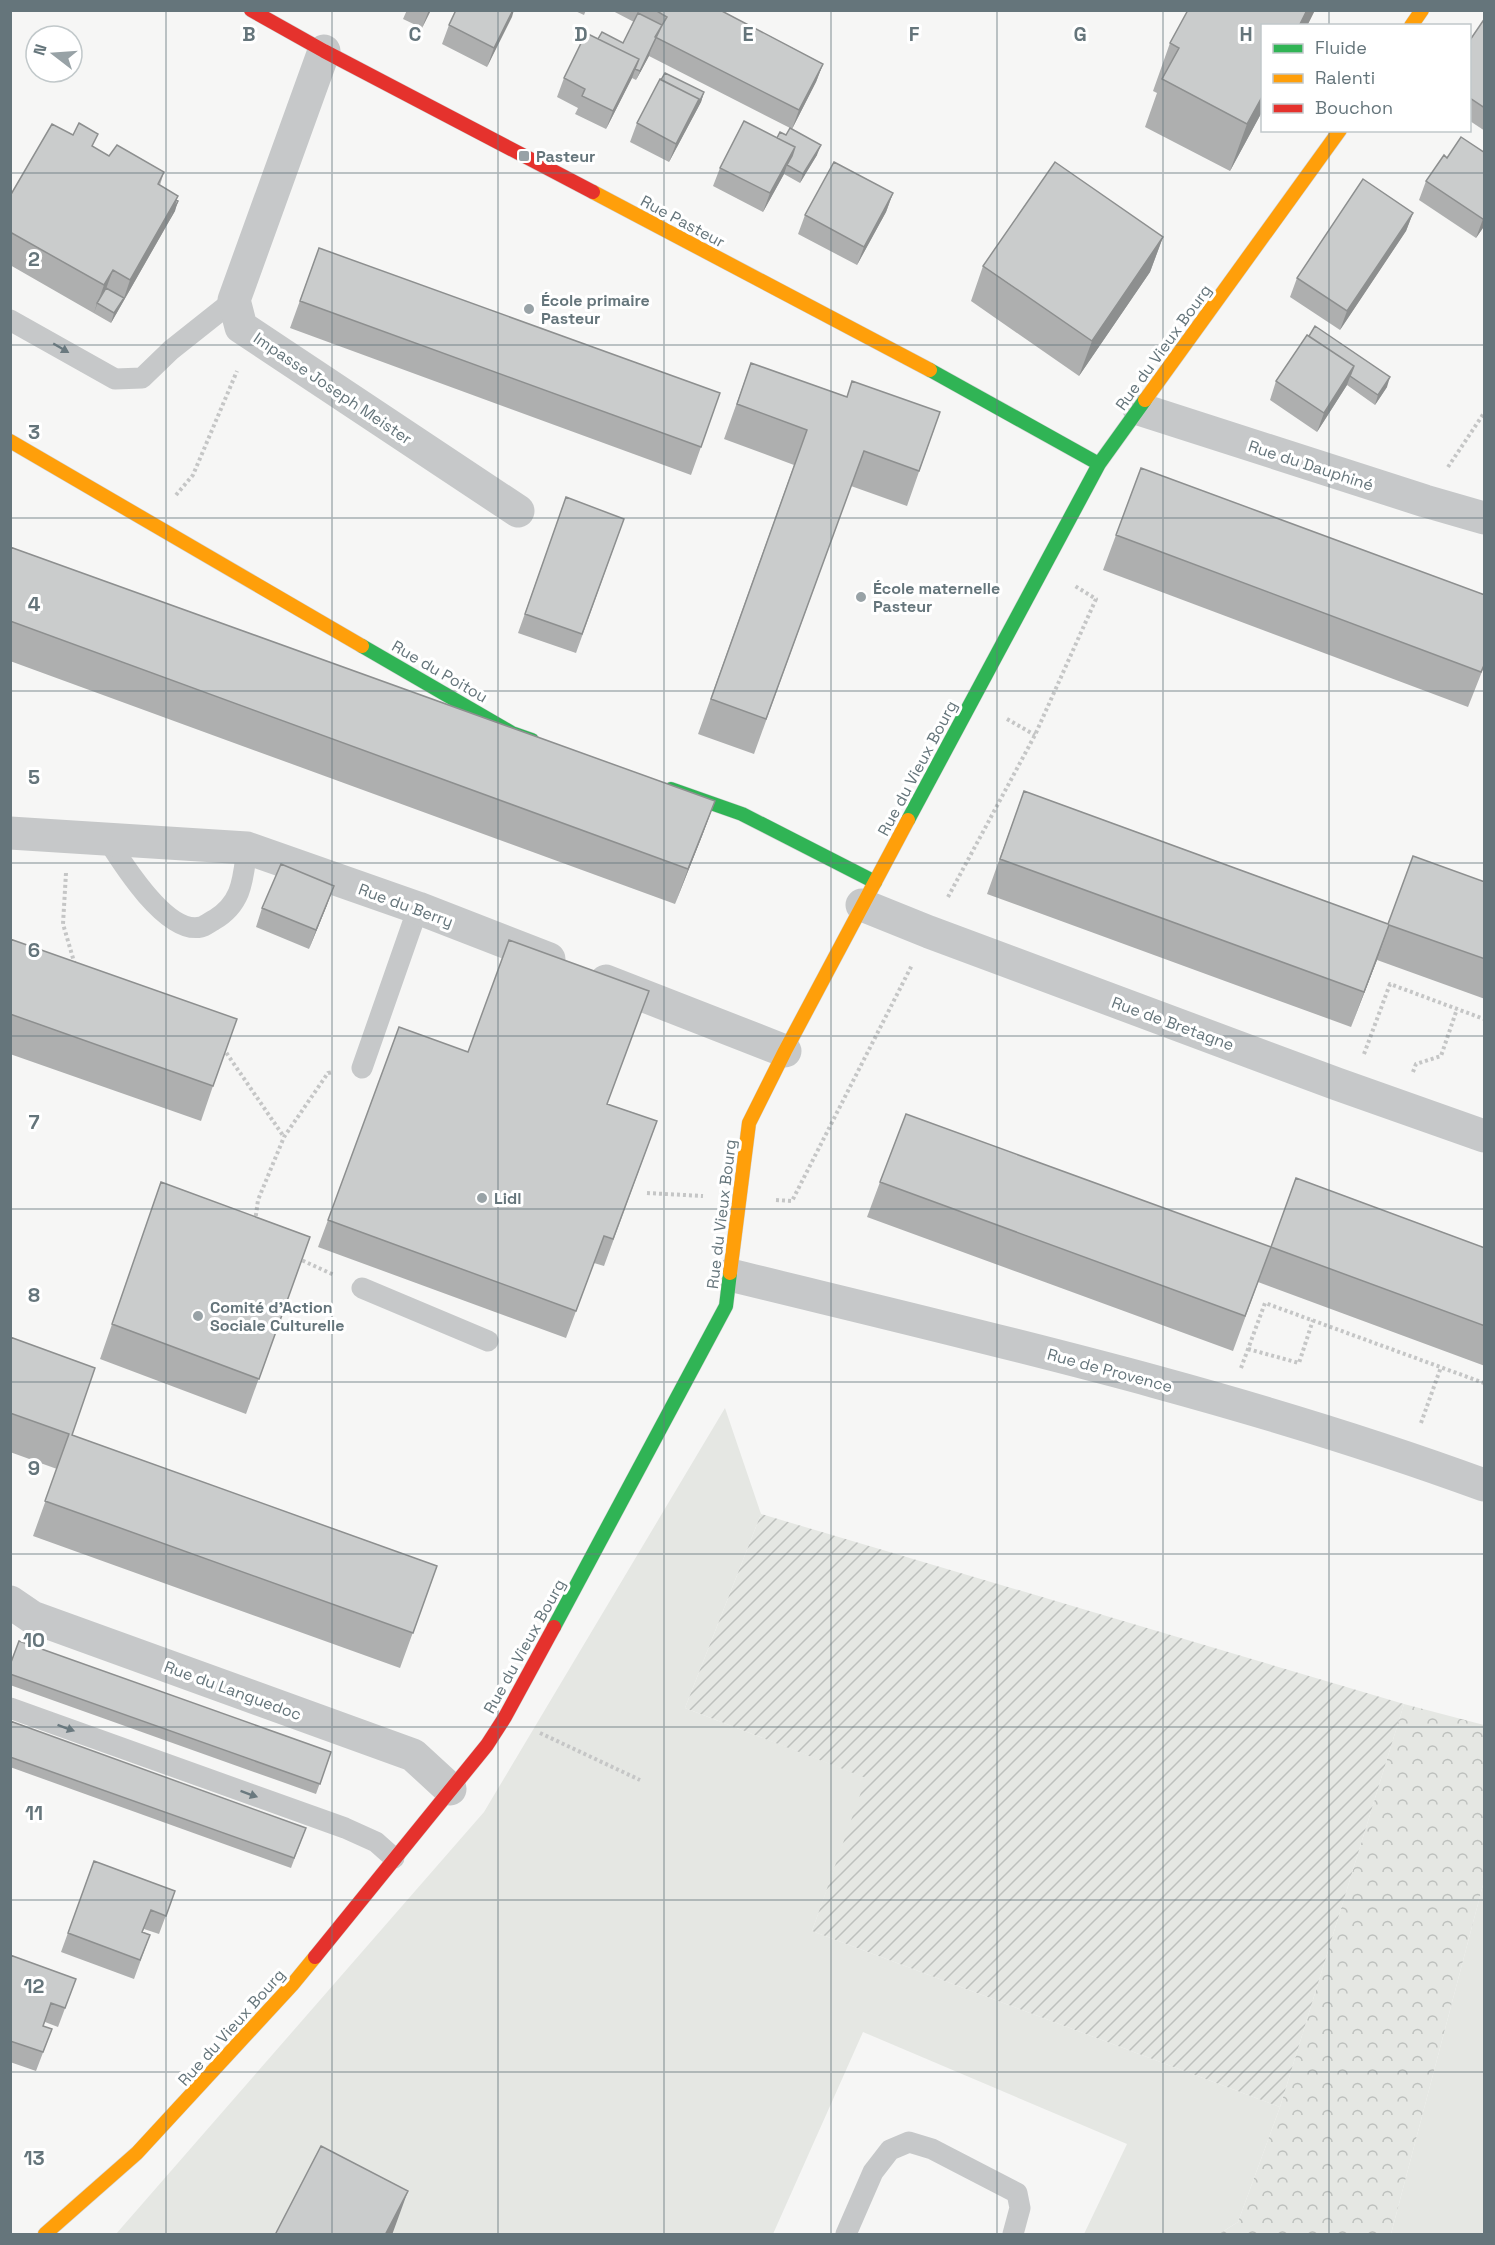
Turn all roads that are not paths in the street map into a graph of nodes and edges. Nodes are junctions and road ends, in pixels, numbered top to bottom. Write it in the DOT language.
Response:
graph roads {
  1 [pos="251,10"];
  2 [pos="1422,10"];
  3 [pos="1413,24"];
  4 [pos="324,51"];
  5 [pos="1339,132"];
  6 [pos="234,300"];
  7 [pos="10,320"];
  8 [pos="1139,409"];
  9 [pos="10,441"];
  10 [pos="1099,464"];
  11 [pos="518,511"];
  12 [pos="1485,518"];
  13 [pos="545,744"];
  14 [pos="654,783"];
  15 [pos="10,833"];
  16 [pos="107,839"];
  17 [pos="247,848"];
  18 [pos="869,894"];
  19 [pos="418,908"];
  20 [pos="785,1051"];
  21 [pos="362,1068"];
  22 [pos="1485,1136"];
  23 [pos="730,1275"];
  24 [pos="362,1288"];
  25 [pos="488,1341"];
  26 [pos="1485,1485"];
  27 [pos="10,1602"];
  28 [pos="10,1708"];
  29 [pos="450,1788"];
  30 [pos="394,1858"];
  31 [pos="45,2235"];
  32 [pos="846,2235"];
  33 [pos="1013,2235"];
  1 -- 4 [label="street, Rue Pasteur"];
  2 -- 3 [label="street"];
  4 -- 6 [label="street"];
  4 -- 10 [label="street, Rue Pasteur"];
  5 -- 8 [label="street, Rue du Vieux Bourg"];
  7 -- 6 [label="lane, one-way"];
  6 -- 11 [label="street, Impasse Joseph Meister"];
  8 -- 10 [label="street, Rue du Vieux Bourg"];
  8 -- 12 [label="street, Rue du Dauphiné"];
  9 -- 13 [label="street, Rue du Poitou"];
  10 -- 18 [label="street, Rue du Vieux Bourg"];
  14 -- 18 [label="street"];
  15 -- 16 [label="street, Rue du Berry"];
  16 -- 17 [label="street, Rue du Berry"];
  16 -- 17 [label="lane"];
  17 -- 19 [label="street, Rue du Berry"];
  18 -- 20 [label="street, Rue du Vieux Bourg"];
  18 -- 22 [label="street, Rue de Bretagne"];
  19 -- 20 [label="street, Rue du Berry"];
  19 -- 21 [label="lane"];
  20 -- 23 [label="street, Rue du Vieux Bourg"];
  23 -- 26 [label="street, Rue de Provence"];
  23 -- 29 [label="street, Rue du Vieux Bourg"];
  24 -- 25 [label="lane"];
  27 -- 29 [label="street, Rue du Languedoc"];
  28 -- 30 [label="lane, one-way"];
  29 -- 30 [label="street, Rue du Vieux Bourg"];
  30 -- 31 [label="street, Rue du Vieux Bourg"];
  32 -- 33 [label="lane"];
}
